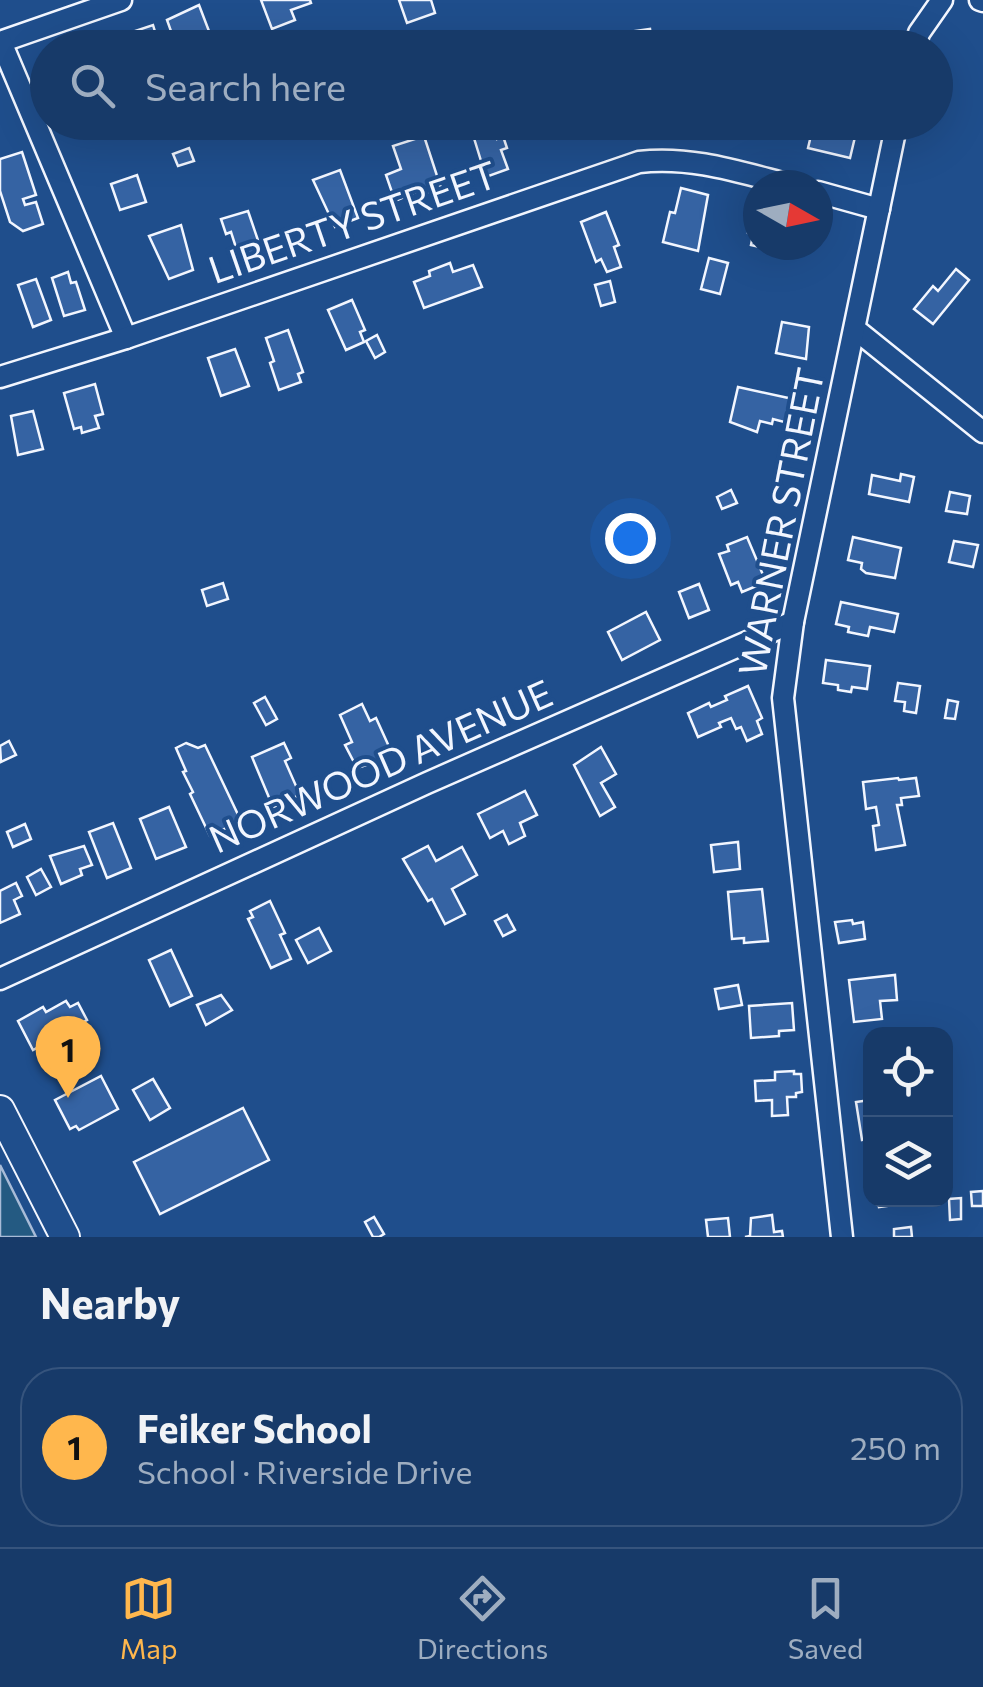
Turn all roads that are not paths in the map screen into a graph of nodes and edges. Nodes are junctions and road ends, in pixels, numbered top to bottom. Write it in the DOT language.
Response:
graph roads {
  1 [pos="121,0"];
  2 [pos="942,0"];
  3 [pos="35,30"];
  4 [pos="921,30"];
  5 [pos="30,32"];
  6 [pos="0,42"];
  7 [pos="30,112"];
  8 [pos="42,140"];
  9 [pos="893,140"];
  10 [pos="743,173"];
  11 [pos="833,196"];
  12 [pos="879,208"];
  13 [pos="855,329"];
  14 [pos="126,338"];
  15 [pos="0,377"];
  16 [pos="983,432"];
  17 [pos="793,622"];
  18 [pos="0,979"];
  19 [pos="0,1110"];
  20 [pos="65,1237"];
  21 [pos="842,1237"];
  1 -- 3 [label="street"];
  2 -- 4 [label="street"];
  5 -- 6 [label="street"];
  6 -- 7 [label="street"];
  8 -- 14 [label="street"];
  9 -- 12 [label="street, WARNER STREET"];
  10 -- 14 [label="street, LIBERTY STREET"];
  11 -- 12 [label="street"];
  12 -- 13 [label="street, WARNER STREET"];
  13 -- 16 [label="street"];
  13 -- 17 [label="street, WARNER STREET"];
  14 -- 15 [label="street, LIBERTY STREET"];
  17 -- 18 [label="street, NORWOOD AVENUE"];
  17 -- 21 [label="street, WARNER STREET"];
  19 -- 20 [label="street"];
}
